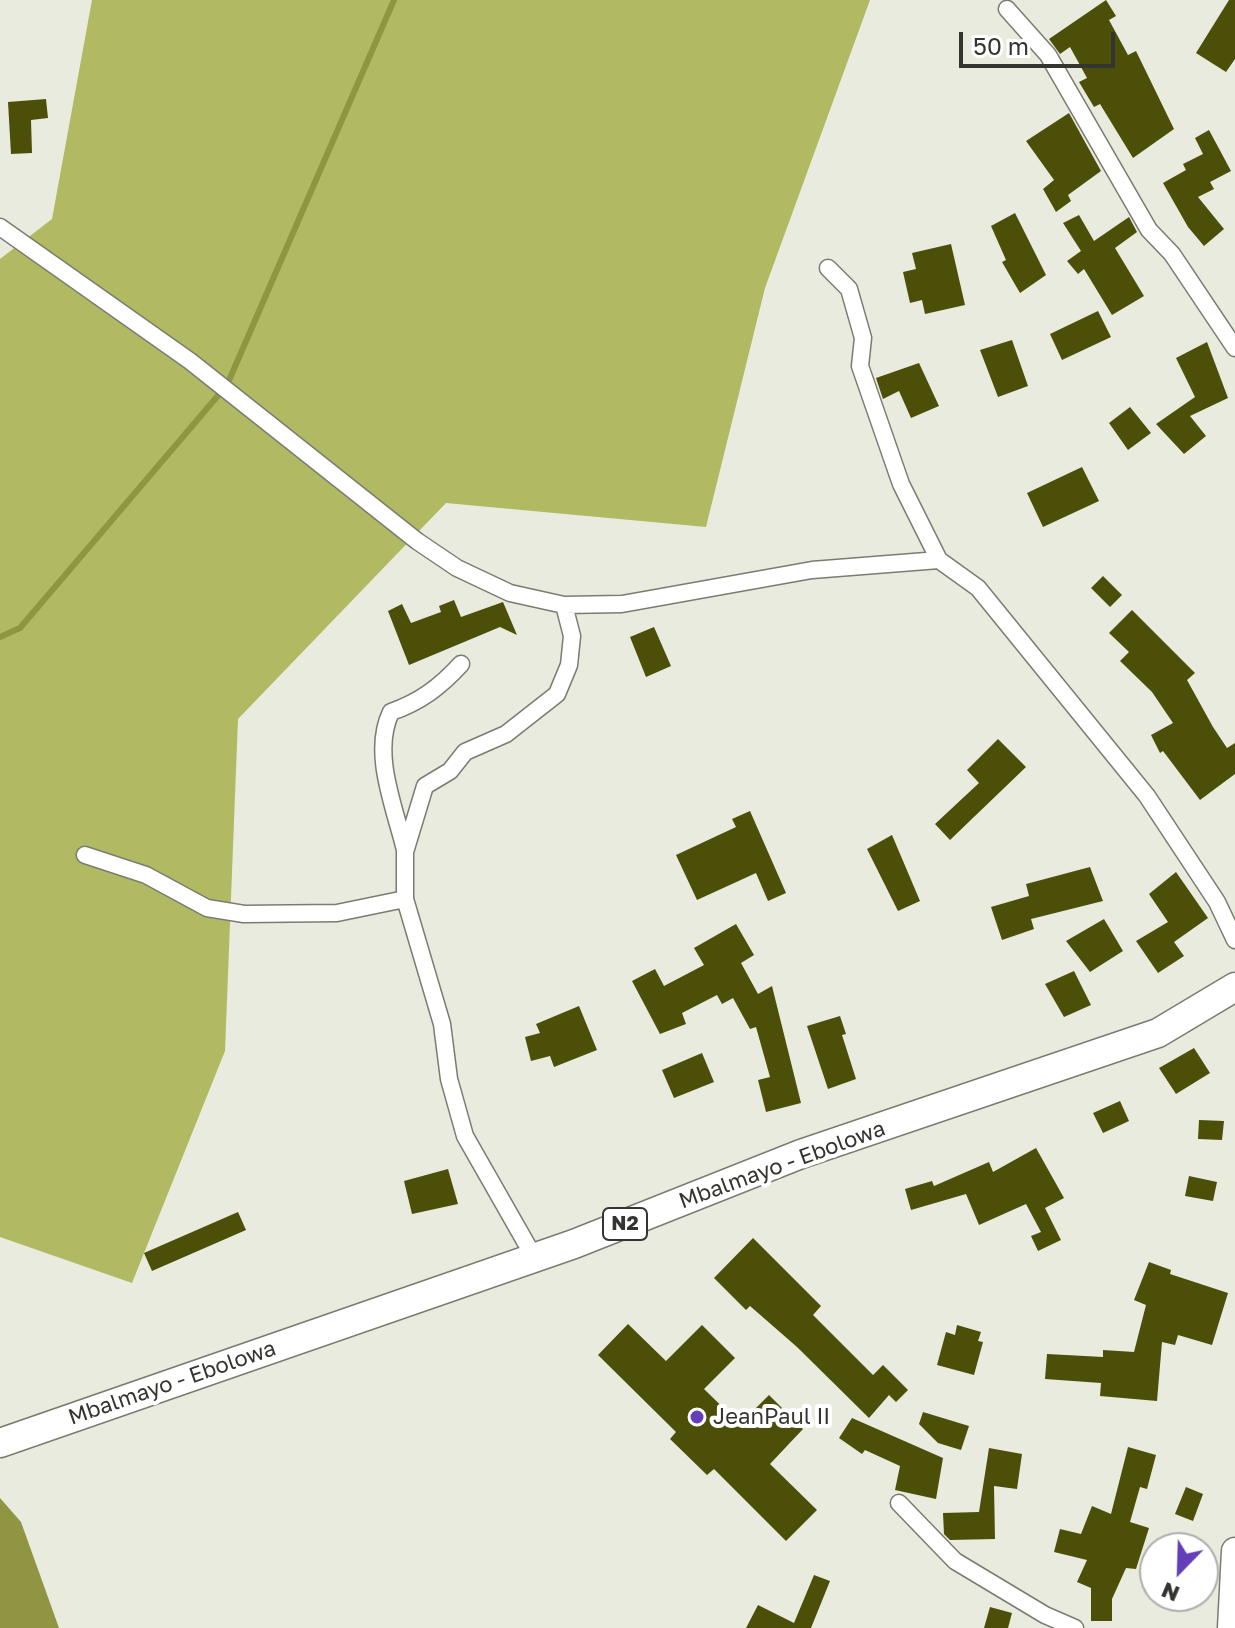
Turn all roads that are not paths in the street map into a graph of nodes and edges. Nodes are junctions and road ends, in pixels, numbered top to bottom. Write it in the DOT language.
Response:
graph roads {
  1 [pos="1007,9"];
  2 [pos="0,227"];
  3 [pos="828,268"];
  4 [pos="1235,348"];
  5 [pos="939,560"];
  6 [pos="564,605"];
  7 [pos="461,664"];
  8 [pos="405,852"];
  9 [pos="85,855"];
  10 [pos="405,899"];
  11 [pos="1235,940"];
  12 [pos="1235,987"];
  13 [pos="534,1257"];
  14 [pos="3,1442"];
  15 [pos="899,1503"];
  16 [pos="1235,1551"];
  17 [pos="1075,1628"];
  18 [pos="1231,1628"];
  1 -- 4 [label="street"];
  2 -- 6 [label="street"];
  3 -- 5 [label="street"];
  5 -- 6 [label="street"];
  5 -- 11 [label="street"];
  6 -- 8 [label="street"];
  7 -- 8 [label="street"];
  8 -- 10 [label="street"];
  9 -- 10 [label="street"];
  10 -- 13 [label="street"];
  12 -- 13 [label="highway, Mbalmayo - Ebolowa / N2"];
  13 -- 14 [label="highway, Mbalmayo - Ebolowa / N2"];
  15 -- 17 [label="street"];
  16 -- 18 [label="main road"];
}
